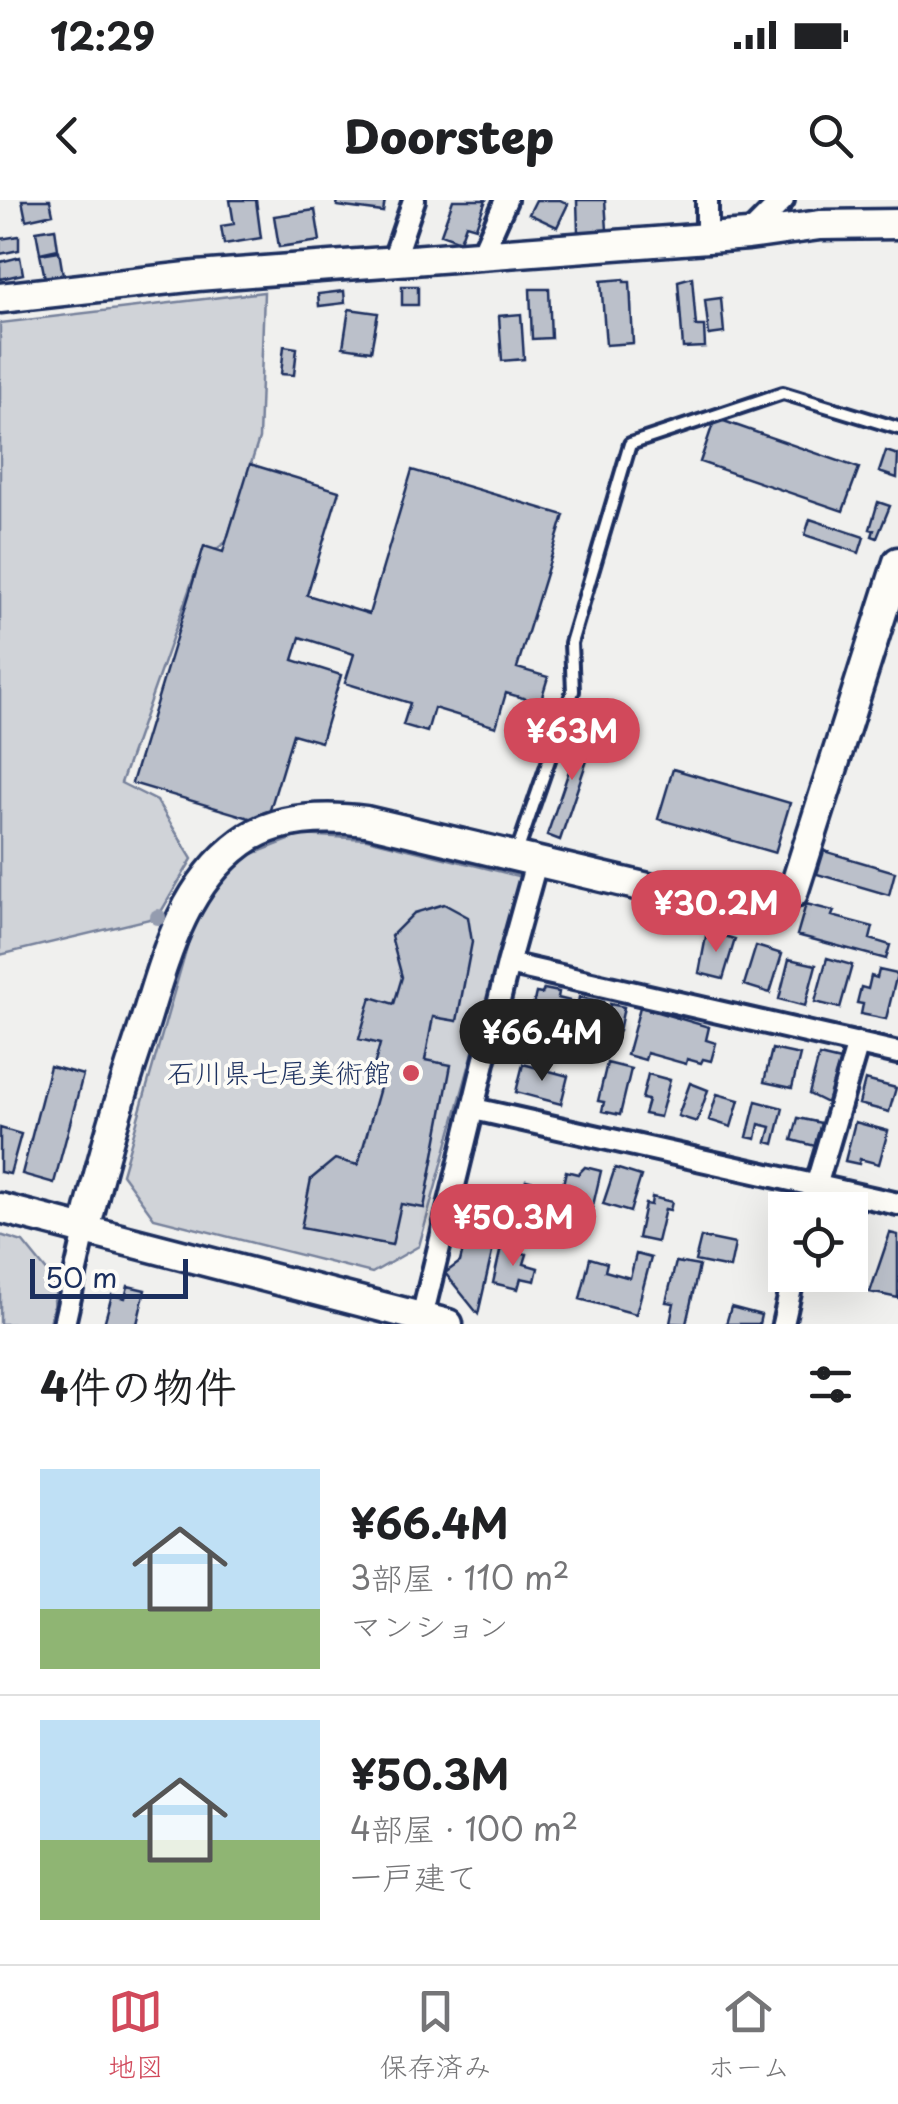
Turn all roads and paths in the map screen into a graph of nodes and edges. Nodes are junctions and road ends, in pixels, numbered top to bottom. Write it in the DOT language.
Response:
graph roads {
  1 [pos="414,200"];
  2 [pos="506,200"];
  3 [pos="707,200"];
  4 [pos="783,200"];
  5 [pos="898,224"];
  6 [pos="748,235"];
  7 [pos="707,238"];
  8 [pos="481,256"];
  9 [pos="393,261"];
  10 [pos="0,298"];
  11 [pos="898,428"];
  12 [pos="898,562"];
  13 [pos="526,861"];
  14 [pos="508,964"];
  15 [pos="858,1043"];
  16 [pos="898,1053"];
  17 [pos="474,1109"];
  18 [pos="816,1184"];
  19 [pos="814,1192"];
  20 [pos="898,1204"];
  21 [pos="0,1208"];
  22 [pos="85,1231"];
  23 [pos="790,1292"];
  24 [pos="435,1320"];
  25 [pos="64,1324"];
  26 [pos="782,1324"];
  1 -- 9 [label="street"];
  2 -- 8 [label="street"];
  3 -- 7 [label="street"];
  4 -- 6 [label="street"];
  5 -- 6 [label="street"];
  6 -- 7 [label="street"];
  7 -- 8 [label="street"];
  8 -- 9 [label="street"];
  9 -- 10 [label="street"];
  11 -- 13 [label="lane"];
  12 -- 13 [label="street"];
  13 -- 14 [label="street"];
  13 -- 22 [label="street"];
  14 -- 15 [label="street"];
  14 -- 17 [label="street"];
  15 -- 16 [label="street"];
  15 -- 18 [label="street"];
  17 -- 18 [label="street"];
  17 -- 24 [label="street"];
  18 -- 19 [label="street"];
  18 -- 20 [label="street"];
  21 -- 22 [label="street"];
  22 -- 24 [label="street"];
  22 -- 25 [label="street"];
  23 -- 26 [label="street"];
}
